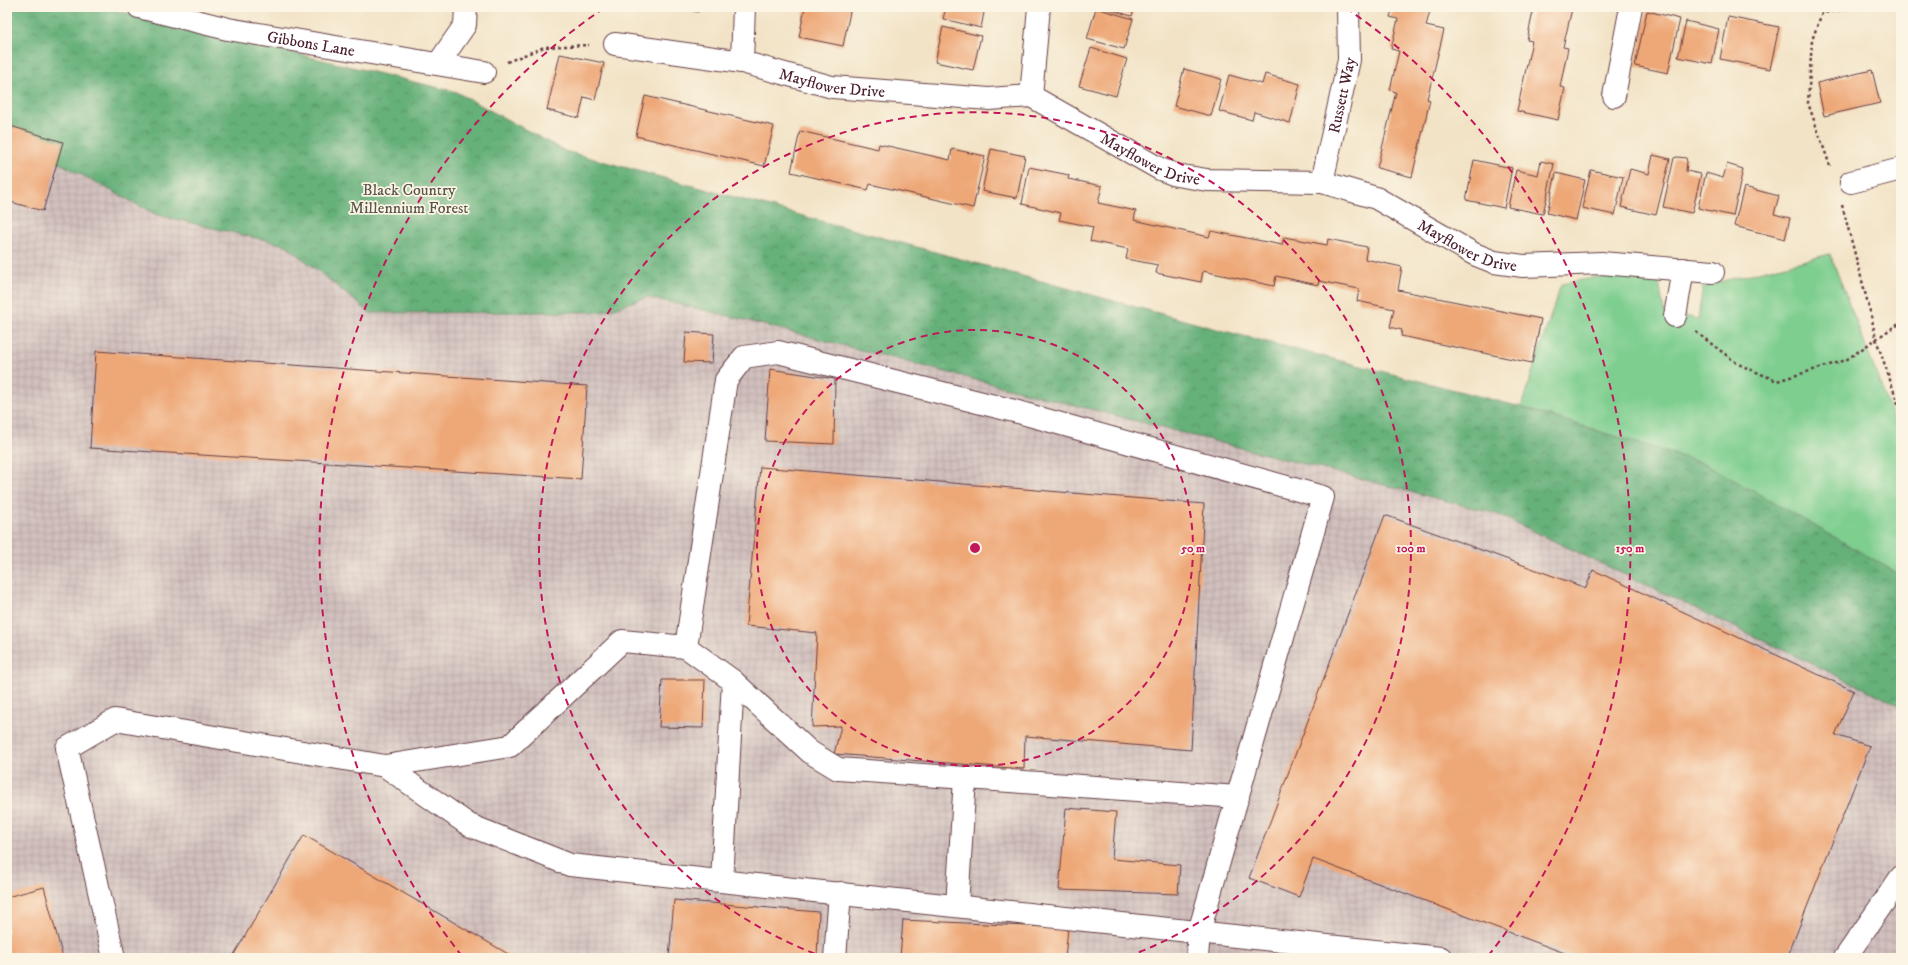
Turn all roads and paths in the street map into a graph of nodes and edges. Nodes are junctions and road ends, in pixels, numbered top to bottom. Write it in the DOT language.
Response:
graph roads {
  1 [pos="140,7"];
  2 [pos="466,7"];
  3 [pos="744,7"];
  4 [pos="1039,7"];
  5 [pos="1348,7"];
  6 [pos="1630,7"];
  7 [pos="1822,7"];
  8 [pos="1862,7"];
  9 [pos="1822,13"];
  10 [pos="615,44"];
  11 [pos="742,62"];
  12 [pos="438,64"];
  13 [pos="484,72"];
  14 [pos="1031,96"];
  15 [pos="1614,96"];
  16 [pos="1901,169"];
  17 [pos="1322,182"];
  18 [pos="1844,185"];
  19 [pos="1683,269"];
  20 [pos="1713,272"];
  21 [pos="1675,316"];
  22 [pos="1901,324"];
  23 [pos="1876,339"];
  24 [pos="1901,412"];
  25 [pos="686,646"];
  26 [pos="733,681"];
  27 [pos="385,766"];
  28 [pos="965,778"];
  29 [pos="1238,797"];
  30 [pos="1901,877"];
  31 [pos="722,881"];
  32 [pos="840,893"];
  33 [pos="957,906"];
  34 [pos="1200,932"];
  35 [pos="114,958"];
  36 [pos="835,958"];
  37 [pos="1197,958"];
  38 [pos="1441,958"];
  39 [pos="1845,958"];
  1 -- 12 [label="street, Gibbons Lane"];
  2 -- 12 [label="street"];
  3 -- 11 [label="street"];
  4 -- 14 [label="street"];
  5 -- 17 [label="street, Russett Way"];
  6 -- 15 [label="street"];
  7 -- 9 [label="path"];
  8 -- 9 [label="path"];
  9 -- 18 [label="path"];
  10 -- 11 [label="street, Mayflower Drive"];
  10 -- 13 [label="path"];
  11 -- 14 [label="street, Mayflower Drive"];
  12 -- 13 [label="street, Gibbons Lane"];
  14 -- 17 [label="street, Mayflower Drive"];
  16 -- 18 [label="street"];
  17 -- 19 [label="street, Mayflower Drive"];
  18 -- 23 [label="path"];
  19 -- 20 [label="street, Mayflower Drive"];
  19 -- 21 [label="street"];
  21 -- 23 [label="path"];
  22 -- 23 [label="path"];
  23 -- 24 [label="path"];
  25 -- 26 [label="street"];
  25 -- 27 [label="street"];
  25 -- 29 [label="street"];
  26 -- 28 [label="street"];
  26 -- 31 [label="street"];
  27 -- 31 [label="street"];
  27 -- 35 [label="street"];
  28 -- 29 [label="street"];
  28 -- 33 [label="street"];
  29 -- 34 [label="street"];
  30 -- 39 [label="street"];
  31 -- 32 [label="street"];
  32 -- 33 [label="street"];
  32 -- 36 [label="street"];
  33 -- 34 [label="street"];
  34 -- 37 [label="street"];
  34 -- 38 [label="street"];
}
